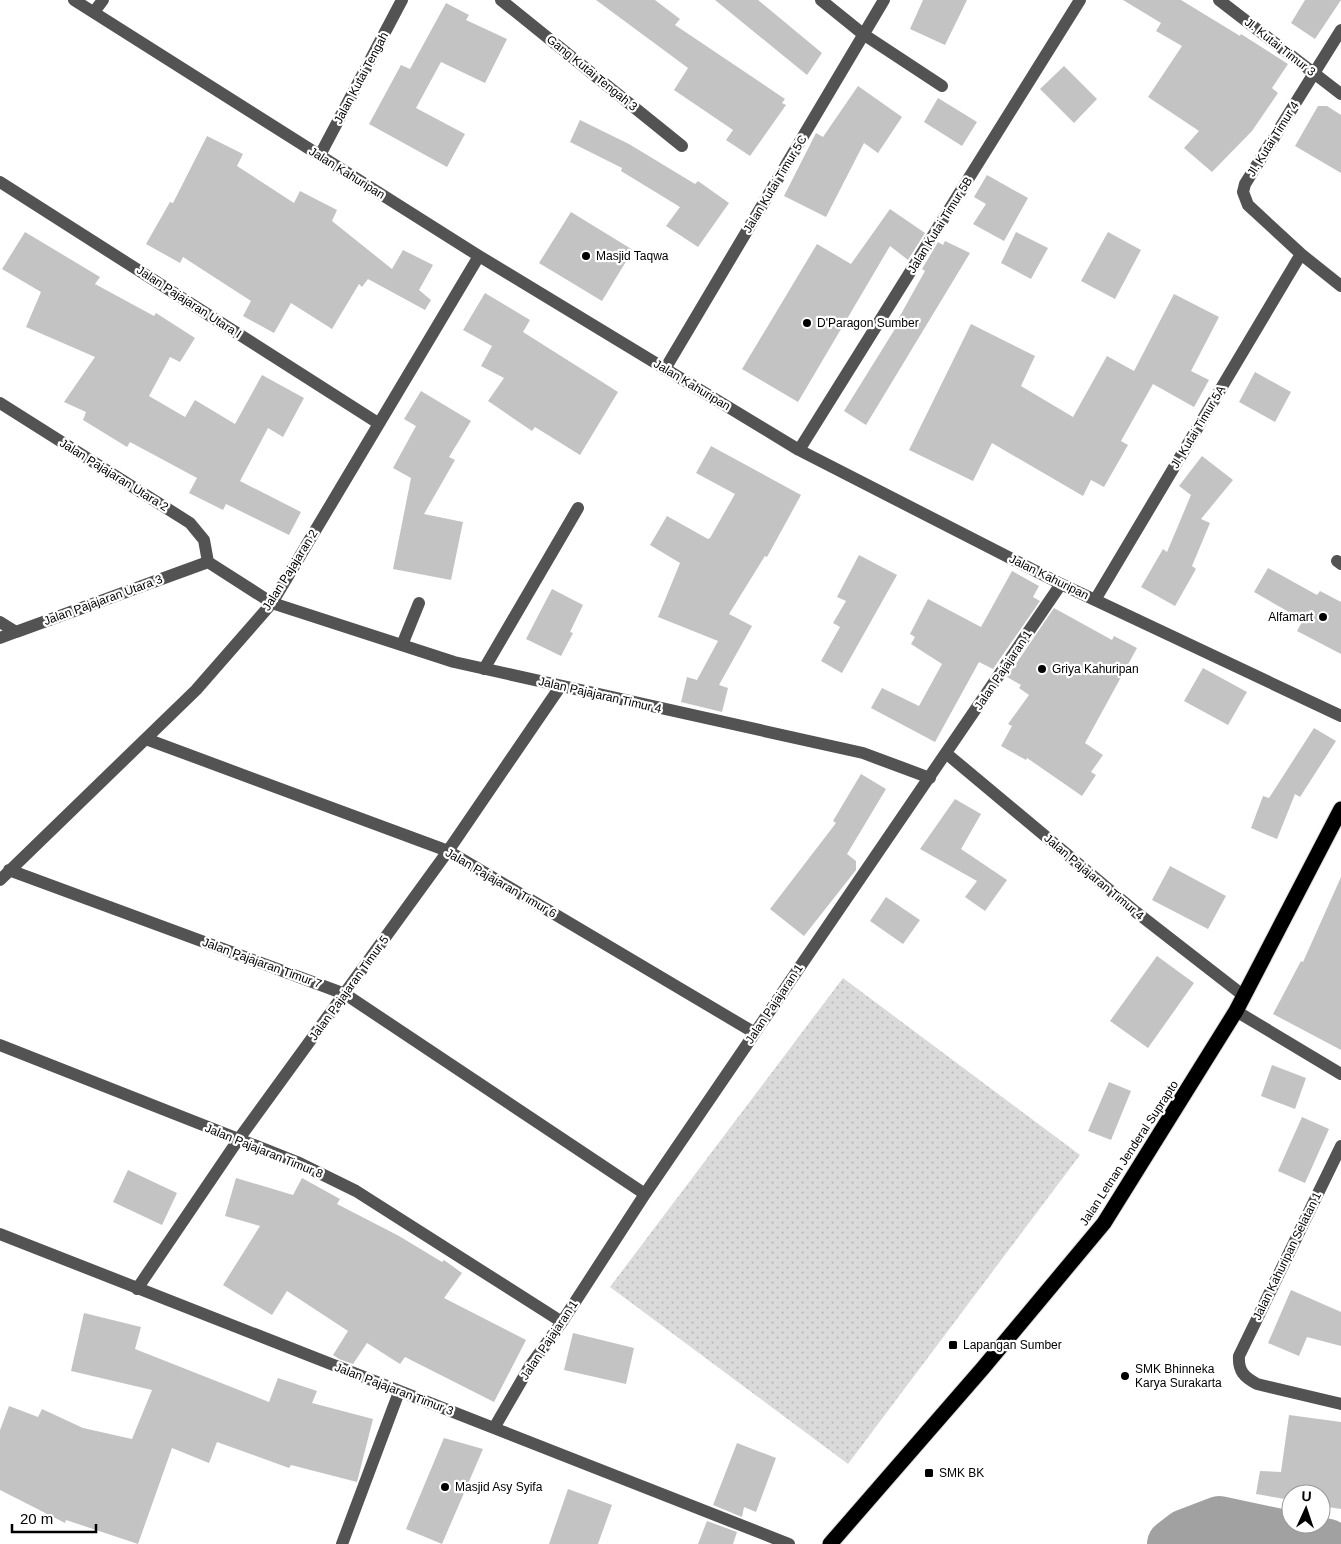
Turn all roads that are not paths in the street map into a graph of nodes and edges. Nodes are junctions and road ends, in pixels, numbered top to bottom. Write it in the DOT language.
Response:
graph roads {
  1 [pos="74,0"];
  2 [pos="103,0"];
  3 [pos="402,0"];
  4 [pos="501,0"];
  5 [pos="821,0"];
  6 [pos="884,0"];
  7 [pos="1080,0"];
  8 [pos="1219,0"];
  9 [pos="94,12"];
  10 [pos="1341,30"];
  11 [pos="863,34"];
  12 [pos="1314,73"];
  13 [pos="942,86"];
  14 [pos="1341,94"];
  15 [pos="682,146"];
  16 [pos="320,155"];
  17 [pos="0,182"];
  18 [pos="1302,254"];
  19 [pos="479,256"];
  20 [pos="1341,286"];
  21 [pos="666,369"];
  22 [pos="0,403"];
  23 [pos="378,423"];
  24 [pos="799,450"];
  25 [pos="578,508"];
  26 [pos="208,562"];
  27 [pos="1061,584"];
  28 [pos="1095,600"];
  29 [pos="272,603"];
  30 [pos="419,603"];
  31 [pos="0,622"];
  32 [pos="16,632"];
  33 [pos="0,638"];
  34 [pos="402,646"];
  35 [pos="484,669"];
  36 [pos="560,687"];
  37 [pos="1341,716"];
  38 [pos="146,739"];
  39 [pos="947,754"];
  40 [pos="930,778"];
  41 [pos="1341,809"];
  42 [pos="448,851"];
  43 [pos="9,870"];
  44 [pos="0,880"];
  45 [pos="345,994"];
  46 [pos="1244,996"];
  47 [pos="1236,1011"];
  48 [pos="754,1033"];
  49 [pos="0,1045"];
  50 [pos="1341,1074"];
  51 [pos="238,1140"];
  52 [pos="1341,1146"];
  53 [pos="645,1194"];
  54 [pos="0,1234"];
  55 [pos="136,1289"];
  56 [pos="562,1322"];
  57 [pos="399,1392"];
  58 [pos="1341,1404"];
  59 [pos="494,1428"];
  60 [pos="342,1544"];
  61 [pos="789,1544"];
  62 [pos="830,1544"];
  1 -- 9 [label="street, Jalan Kahuripan"];
  2 -- 9 [label="street"];
  3 -- 16 [label="street, Jalan Kutai Tengah"];
  4 -- 15 [label="street, Gang Kutai Tengah 3"];
  5 -- 11 [label="street"];
  6 -- 11 [label="street, Jalan Kutai Timur 5C"];
  7 -- 24 [label="street, Jalan Kutai Timur 5B"];
  8 -- 12 [label="street, Jl. Kutai Timur 3"];
  9 -- 16 [label="street, Jalan Kahuripan"];
  10 -- 12 [label="street"];
  11 -- 13 [label="street"];
  11 -- 21 [label="street, Jalan Kutai Timur 5C"];
  12 -- 14 [label="street, Jl. Kutai Timur 3"];
  12 -- 18 [label="street, Jl. Kutai Timur 4"];
  16 -- 19 [label="street, Jalan Kahuripan"];
  17 -- 23 [label="street, Jalan Pajajaran Utara I"];
  18 -- 20 [label="street, Jl. Kutai Timur 4"];
  18 -- 28 [label="street, Jl. Kutai Timur 5A"];
  19 -- 21 [label="street, Jalan Kahuripan"];
  19 -- 23 [label="street, Jalan Pajajaran 2"];
  21 -- 24 [label="street, Jalan Kahuripan"];
  22 -- 26 [label="street, Jalan Pajajaran Utara 2"];
  23 -- 29 [label="street, Jalan Pajajaran 2"];
  24 -- 27 [label="street, Jalan Kahuripan"];
  25 -- 35 [label="street"];
  26 -- 29 [label="street, Jalan Pajajaran Timur 4"];
  26 -- 32 [label="street, Jalan Pajajaran Utara 3"];
  27 -- 28 [label="street, Jalan Kahuripan"];
  27 -- 39 [label="street, Jalan Pajajaran 1"];
  28 -- 37 [label="street, Jalan Kahuripan"];
  29 -- 34 [label="street, Jalan Pajajaran Timur 4"];
  29 -- 38 [label="street, Jalan Pajajaran 2"];
  30 -- 34 [label="street"];
  31 -- 32 [label="street"];
  32 -- 33 [label="street, Jalan Pajajaran Utara 3"];
  34 -- 35 [label="street, Jalan Pajajaran Timur 4"];
  35 -- 36 [label="street, Jalan Pajajaran Timur 4"];
  36 -- 40 [label="street, Jalan Pajajaran Timur 4"];
  36 -- 42 [label="street, Jalan Pajajaran Timur 5"];
  38 -- 42 [label="street, Jalan Pajajaran Timur 6"];
  38 -- 43 [label="street, Jalan Pajajaran 2"];
  39 -- 40 [label="street, Jalan Pajajaran 1"];
  39 -- 46 [label="street, Jalan Pajajaran Timur 4"];
  40 -- 48 [label="street, Jalan Pajajaran 1"];
  41 -- 46 [label="highway, Jalan Letnan Jenderal Suprapto"];
  42 -- 45 [label="street, Jalan Pajajaran Timur 5"];
  42 -- 48 [label="street, Jalan Pajajaran Timur 6"];
  43 -- 44 [label="street, Jalan Pajajaran 2"];
  43 -- 45 [label="street, Jalan Pajajaran Timur 7"];
  45 -- 51 [label="street, Jalan Pajajaran Timur 5"];
  45 -- 53 [label="street, Jalan Pajajaran Timur 7"];
  46 -- 47 [label="highway, Jalan Letnan Jenderal Suprapto"];
  47 -- 50 [label="street"];
  47 -- 62 [label="highway, Jalan Letnan Jenderal Suprapto"];
  48 -- 53 [label="street, Jalan Pajajaran 1"];
  49 -- 51 [label="street, Jalan Pajajaran Timur 8"];
  51 -- 55 [label="street, Jalan Pajajaran Timur 5"];
  51 -- 56 [label="street, Jalan Pajajaran Timur 8"];
  52 -- 58 [label="street, Jalan Kahuripan Selatan 1"];
  53 -- 56 [label="street, Jalan Pajajaran 1"];
  54 -- 55 [label="street, Jalan Pajajaran Timur 3"];
  55 -- 57 [label="street, Jalan Pajajaran Timur 3"];
  56 -- 59 [label="street, Jalan Pajajaran 1"];
  57 -- 59 [label="street, Jalan Pajajaran Timur 3"];
  57 -- 60 [label="street"];
  59 -- 61 [label="street, Jalan Pajajaran Timur 3"];
}
